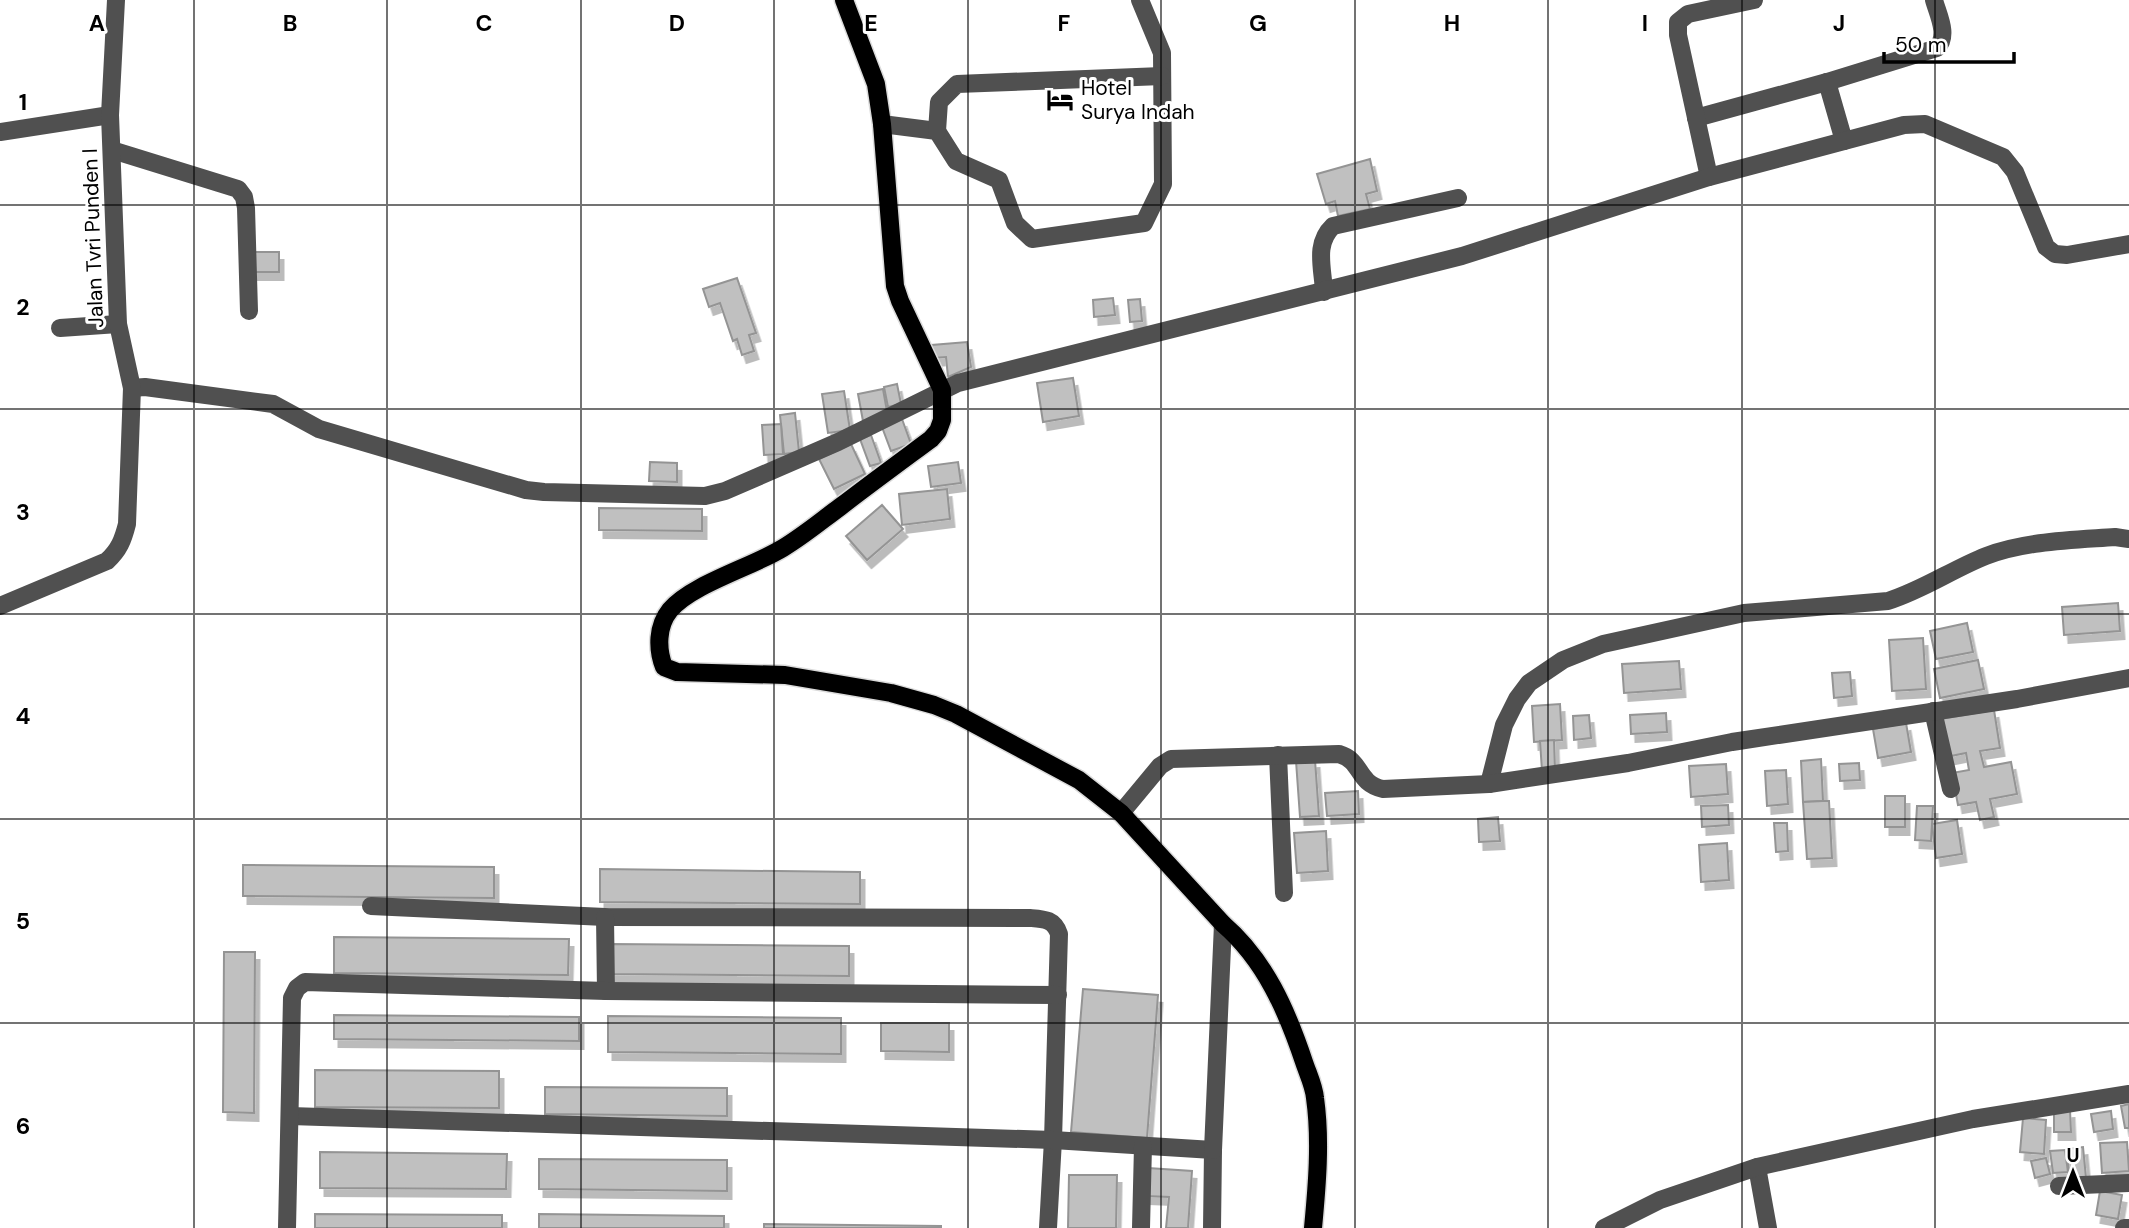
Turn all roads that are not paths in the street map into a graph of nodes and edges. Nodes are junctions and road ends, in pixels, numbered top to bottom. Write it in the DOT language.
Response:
graph roads {
  1 [pos="116,0"];
  2 [pos="844,0"];
  3 [pos="1140,0"];
  4 [pos="1754,0"];
  5 [pos="1934,0"];
  6 [pos="1162,76"];
  7 [pos="1827,82"];
  8 [pos="110,115"];
  9 [pos="1696,118"];
  10 [pos="883,124"];
  11 [pos="937,131"];
  12 [pos="0,132"];
  13 [pos="1844,141"];
  14 [pos="112,150"];
  15 [pos="1709,177"];
  16 [pos="1458,198"];
  17 [pos="2129,244"];
  18 [pos="1324,292"];
  19 [pos="249,311"];
  20 [pos="118,324"];
  21 [pos="60,328"];
  22 [pos="132,387"];
  23 [pos="942,390"];
  24 [pos="2129,540"];
  25 [pos="0,606"];
  26 [pos="2129,678"];
  27 [pos="1933,711"];
  28 [pos="1278,755"];
  29 [pos="1489,784"];
  30 [pos="1951,789"];
  31 [pos="1121,813"];
  32 [pos="1284,892"];
  33 [pos="371,906"];
  34 [pos="605,917"];
  35 [pos="1223,924"];
  36 [pos="606,991"];
  37 [pos="1058,995"];
  38 [pos="2129,1094"];
  39 [pos="290,1116"];
  40 [pos="1053,1140"];
  41 [pos="1143,1146"];
  42 [pos="1213,1150"];
  43 [pos="1758,1167"];
  44 [pos="2129,1183"];
  45 [pos="2059,1186"];
  46 [pos="287,1228"];
  47 [pos="1048,1228"];
  48 [pos="1141,1228"];
  49 [pos="1212,1228"];
  50 [pos="1313,1228"];
  51 [pos="1604,1228"];
  52 [pos="1768,1228"];
  1 -- 8 [label="street, Jalan Tvri Punden I"];
  2 -- 10 [label="main road"];
  3 -- 6 [label="street"];
  4 -- 9 [label="street"];
  5 -- 7 [label="street"];
  6 -- 11 [label="street"];
  6 -- 11 [label="street"];
  7 -- 9 [label="street"];
  7 -- 13 [label="street"];
  8 -- 12 [label="street"];
  8 -- 14 [label="street, Jalan Tvri Punden I"];
  9 -- 15 [label="street"];
  10 -- 11 [label="street"];
  10 -- 23 [label="main road"];
  13 -- 15 [label="street"];
  13 -- 17 [label="street"];
  14 -- 19 [label="street"];
  14 -- 20 [label="street, Jalan Tvri Punden I"];
  15 -- 18 [label="street"];
  16 -- 18 [label="street"];
  18 -- 23 [label="street"];
  20 -- 21 [label="street"];
  20 -- 22 [label="street, Jalan Tvri Punden I"];
  22 -- 23 [label="street"];
  22 -- 25 [label="street, Jalan Tvri Punden I"];
  23 -- 31 [label="main road"];
  24 -- 29 [label="street"];
  26 -- 27 [label="street"];
  27 -- 29 [label="street"];
  27 -- 30 [label="street"];
  28 -- 29 [label="street"];
  28 -- 31 [label="street"];
  28 -- 32 [label="street"];
  31 -- 35 [label="main road"];
  33 -- 34 [label="street"];
  34 -- 36 [label="street"];
  34 -- 37 [label="street"];
  35 -- 42 [label="street"];
  35 -- 50 [label="main road"];
  36 -- 37 [label="street"];
  36 -- 39 [label="street"];
  37 -- 40 [label="street"];
  38 -- 43 [label="street"];
  39 -- 40 [label="street"];
  39 -- 46 [label="street"];
  40 -- 41 [label="street"];
  40 -- 47 [label="street"];
  41 -- 42 [label="street"];
  41 -- 48 [label="street"];
  42 -- 49 [label="street"];
  43 -- 51 [label="street"];
  43 -- 52 [label="street"];
  44 -- 45 [label="street"];
}
